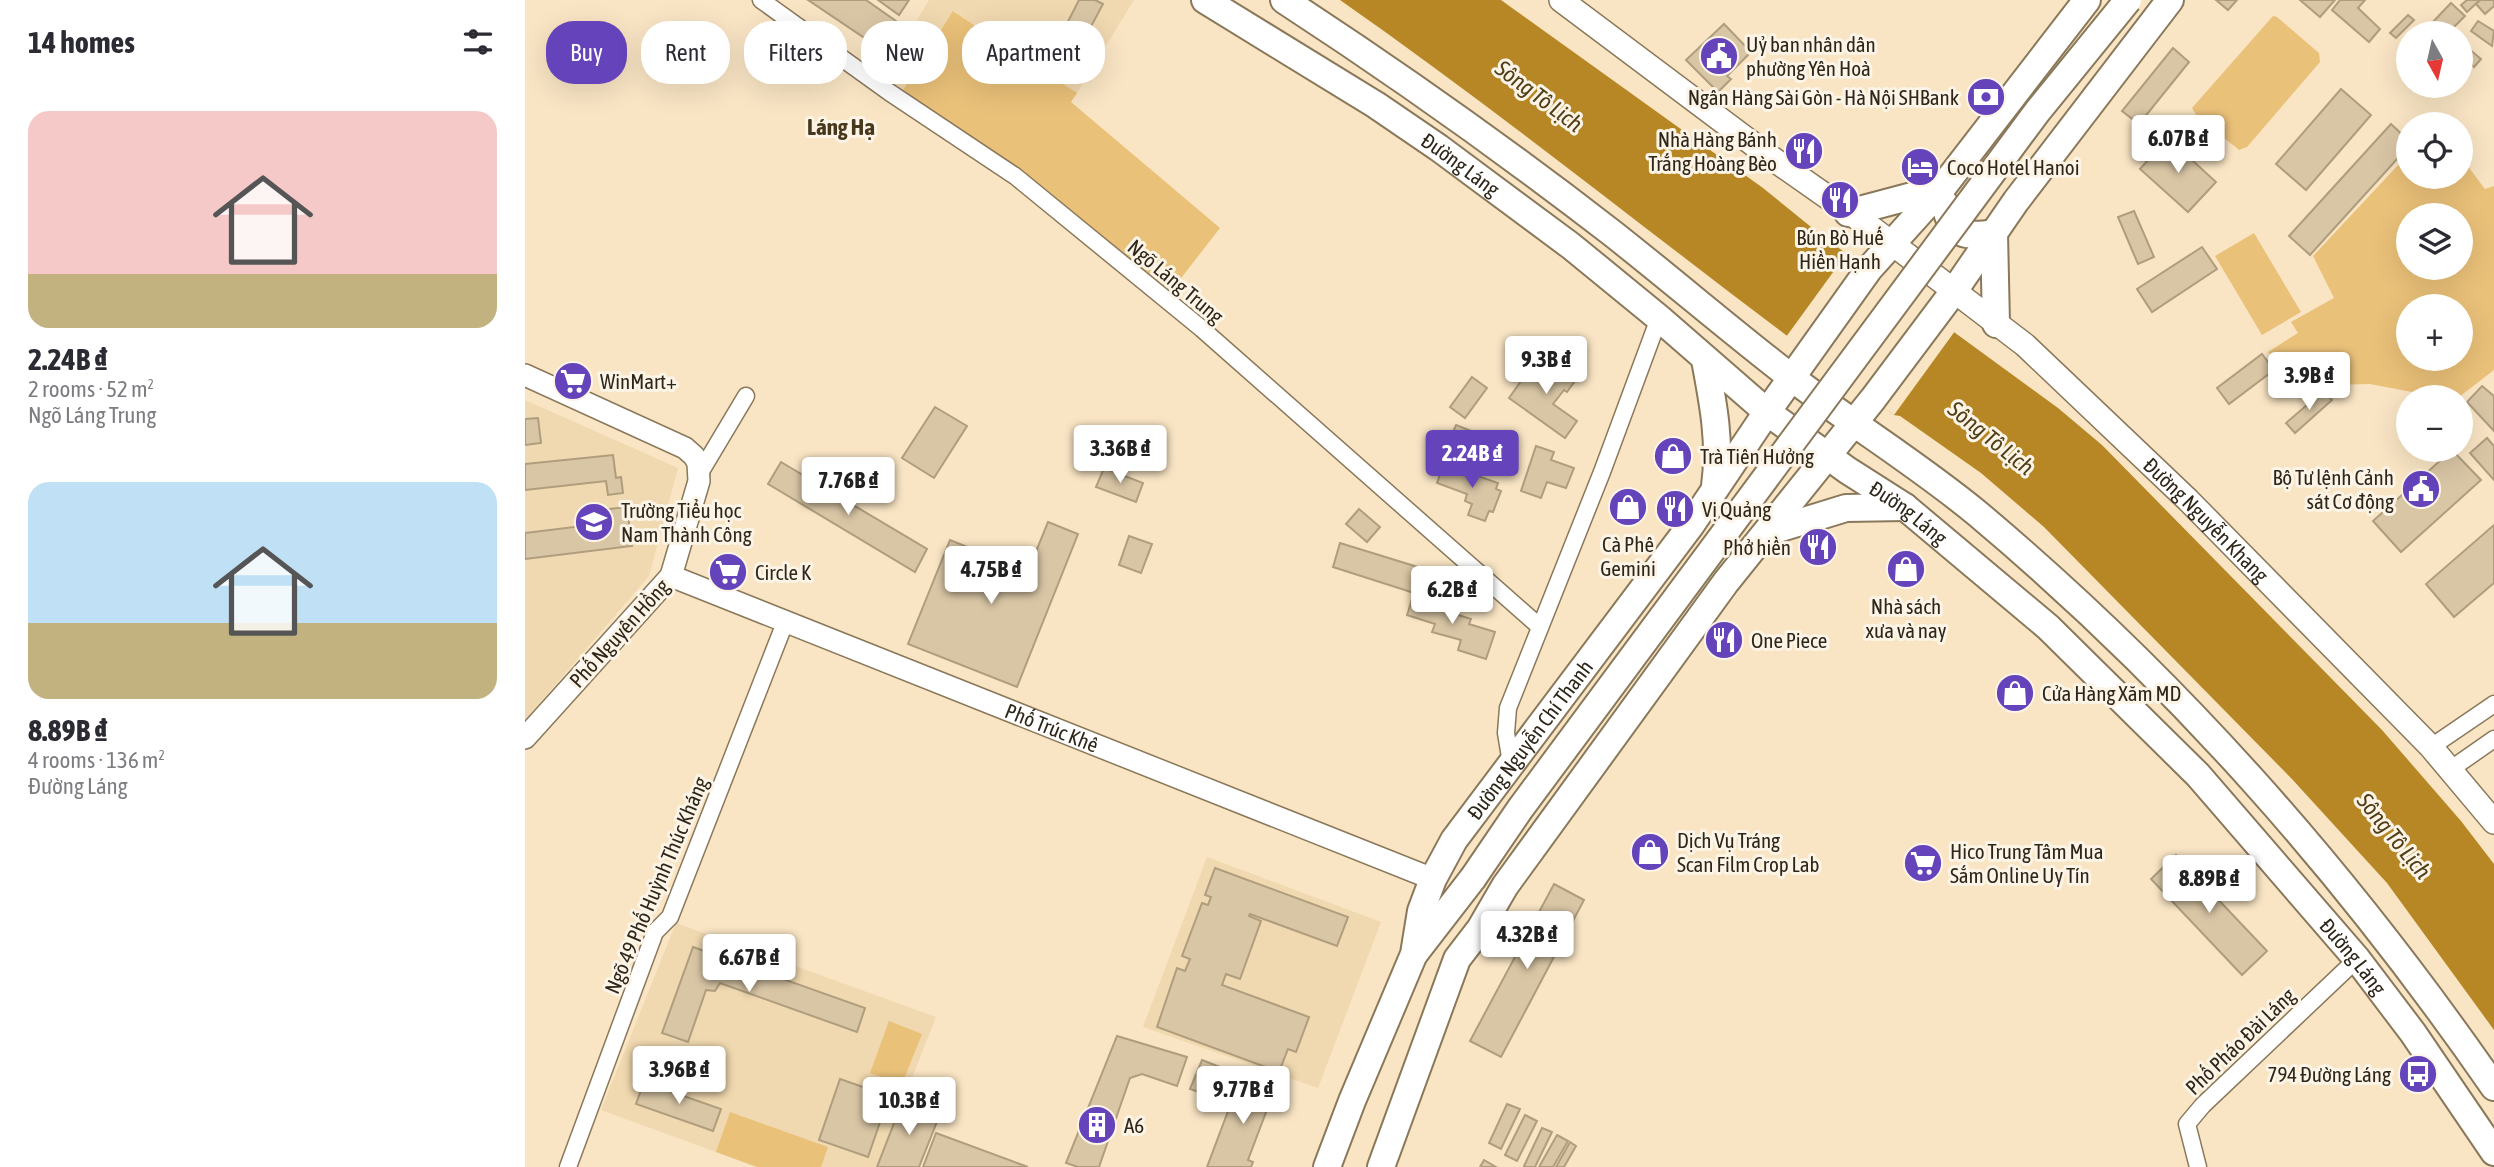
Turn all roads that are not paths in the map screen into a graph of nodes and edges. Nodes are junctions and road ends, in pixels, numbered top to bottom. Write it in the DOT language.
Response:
graph roads {
  1 [pos="761,0"];
  2 [pos="1205,0"];
  3 [pos="1283,0"];
  4 [pos="1561,0"];
  5 [pos="2087,0"];
  6 [pos="2128,0"];
  7 [pos="2170,0"];
  8 [pos="1942,187"];
  9 [pos="1848,213"];
  10 [pos="1994,233"];
  11 [pos="1892,244"];
  12 [pos="1954,291"];
  13 [pos="1659,318"];
  14 [pos="1997,324"];
  15 [pos="1705,360"];
  16 [pos="525,375"];
  17 [pos="1792,377"];
  18 [pos="746,396"];
  19 [pos="1767,412"];
  20 [pos="1853,424"];
  21 [pos="1828,456"];
  22 [pos="700,473"];
  23 [pos="1714,491"];
  24 [pos="1905,507"];
  25 [pos="1691,525"];
  26 [pos="1768,532"];
  27 [pos="1745,560"];
  28 [pos="671,576"];
  29 [pos="2074,599"];
  30 [pos="786,620"];
  31 [pos="1540,626"];
  32 [pos="2048,627"];
  33 [pos="2494,704"];
  34 [pos="525,738"];
  35 [pos="2494,739"];
  36 [pos="2431,747"];
  37 [pos="1511,763"];
  38 [pos="2451,769"];
  39 [pos="2494,822"];
  40 [pos="1473,878"];
  41 [pos="1433,879"];
  42 [pos="1414,954"];
  43 [pos="1457,959"];
  44 [pos="2357,959"];
  45 [pos="2494,1087"];
  46 [pos="2494,1152"];
  47 [pos="568,1167"];
  48 [pos="1327,1167"];
  49 [pos="1381,1167"];
  50 [pos="2198,1167"];
  1 -- 31 [label="street, Ngõ Láng Trung"];
  2 -- 13 [label="main road, Đường Láng"];
  3 -- 17 [label="main road, Đường Láng"];
  4 -- 9 [label="main road, Đường Nguyễn Khang"];
  5 -- 8 [label="main road, Đường Nguyễn Chí Thanh"];
  6 -- 40 [label="main road, bridge"];
  7 -- 10 [label="main road"];
  8 -- 9 [label="main road"];
  8 -- 10 [label="main road"];
  8 -- 11 [label="main road, Đường Nguyễn Chí Thanh"];
  9 -- 11 [label="main road, Đường Nguyễn Khang"];
  10 -- 12 [label="main road"];
  10 -- 14 [label="main road"];
  11 -- 12 [label="main road, Đường Nguyễn Khang"];
  11 -- 17 [label="main road, Đường Nguyễn Chí Thanh"];
  12 -- 14 [label="main road, Đường Nguyễn Khang"];
  12 -- 20 [label="main road"];
  13 -- 15 [label="main road, Đường Láng"];
  13 -- 31 [label="street"];
  14 -- 36 [label="main road, Đường Nguyễn Khang"];
  15 -- 19 [label="main road, Đường Láng"];
  15 -- 23 [label="main road"];
  16 -- 22 [label="street"];
  17 -- 19 [label="main road, Đường Nguyễn Chí Thanh"];
  17 -- 20 [label="main road, Đường Láng"];
  18 -- 22 [label="street"];
  19 -- 21 [label="main road, Đường Láng"];
  19 -- 23 [label="main road, Đường Nguyễn Chí Thanh"];
  20 -- 21 [label="main road"];
  20 -- 29 [label="main road, Đường Láng"];
  21 -- 24 [label="main road, Đường Láng"];
  21 -- 26 [label="main road"];
  22 -- 28 [label="street, Phố Nguyên Hồng"];
  23 -- 25 [label="main road, Đường Nguyễn Chí Thanh"];
  24 -- 26 [label="main road"];
  24 -- 32 [label="main road, Đường Láng"];
  25 -- 27 [label="main road"];
  25 -- 37 [label="main road, Đường Nguyễn Chí Thanh"];
  26 -- 27 [label="main road"];
  27 -- 43 [label="main road"];
  28 -- 30 [label="street, Phố Trúc Khê"];
  28 -- 34 [label="street, Phố Nguyên Hồng"];
  29 -- 32 [label="main road"];
  29 -- 45 [label="main road, Đường Láng"];
  30 -- 41 [label="street, Phố Trúc Khê"];
  30 -- 47 [label="street, Ngõ 49 Phố Huỳnh Thúc Kháng"];
  31 -- 37 [label="street"];
  32 -- 44 [label="main road, Đường Láng"];
  33 -- 36 [label="street"];
  35 -- 38 [label="street"];
  36 -- 38 [label="main road, Đường Nguyễn Khang"];
  37 -- 41 [label="main road, Đường Nguyễn Chí Thanh"];
  38 -- 39 [label="main road, Đường Nguyễn Khang"];
  40 -- 42 [label="main road"];
  40 -- 43 [label="main road"];
  41 -- 42 [label="main road, Đường Nguyễn Chí Thanh"];
  42 -- 48 [label="main road, Đường Nguyễn Chí Thanh"];
  43 -- 49 [label="main road"];
  44 -- 46 [label="main road, Đường Láng"];
  44 -- 50 [label="street, Phố Pháo Đài Láng"];
}
